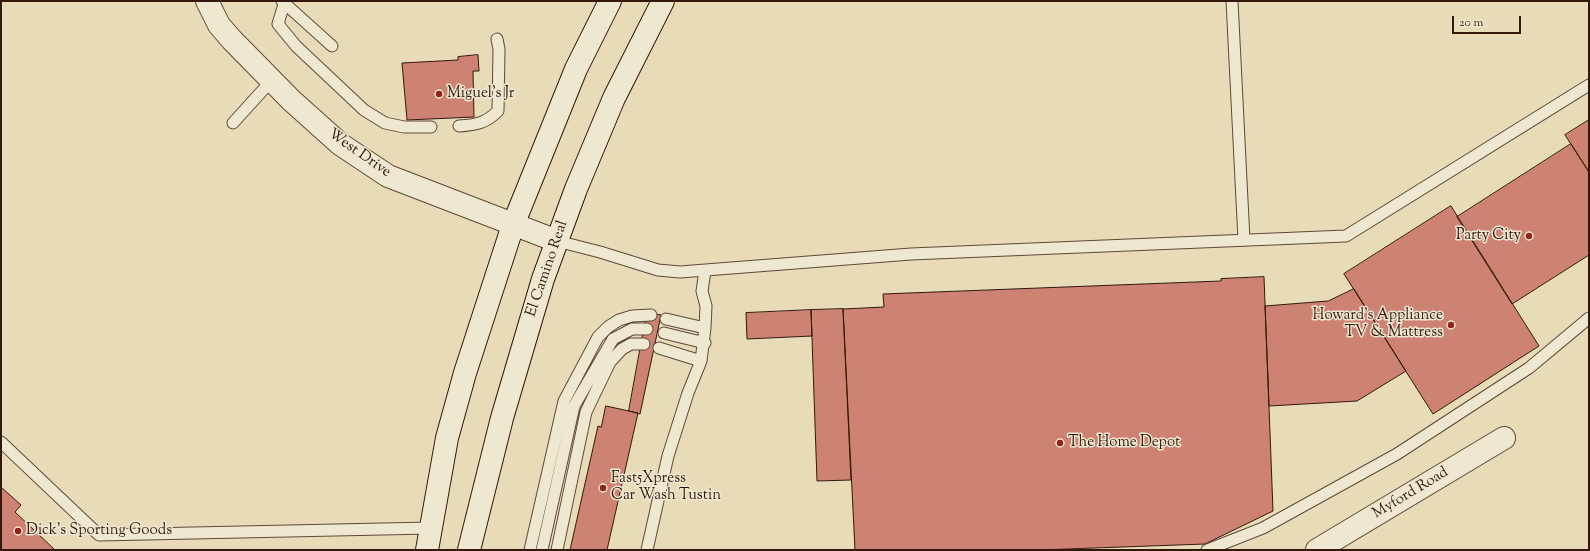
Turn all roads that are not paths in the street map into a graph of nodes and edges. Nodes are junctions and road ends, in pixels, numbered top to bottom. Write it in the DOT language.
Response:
graph roads {
  1 [pos="207,1"];
  2 [pos="663,1"];
  3 [pos="1232,1"];
  4 [pos="283,3"];
  5 [pos="606,3"];
  6 [pos="497,39"];
  7 [pos="332,46"];
  8 [pos="272,80"];
  9 [pos="1589,85"];
  10 [pos="233,123"];
  11 [pos="459,126"];
  12 [pos="430,127"];
  13 [pos="513,225"];
  14 [pos="1244,240"];
  15 [pos="557,241"];
  16 [pos="705,271"];
  17 [pos="651,315"];
  18 [pos="1589,318"];
  19 [pos="666,320"];
  20 [pos="705,328"];
  21 [pos="647,329"];
  22 [pos="664,332"];
  23 [pos="705,342"];
  24 [pos="644,344"];
  25 [pos="659,348"];
  26 [pos="701,362"];
  27 [pos="1504,438"];
  28 [pos="1,442"];
  29 [pos="430,528"];
  30 [pos="427,550"];
  31 [pos="469,550"];
  32 [pos="530,550"];
  33 [pos="542,550"];
  34 [pos="557,550"];
  35 [pos="646,550"];
  36 [pos="1207,550"];
  37 [pos="1317,550"];
  1 -- 8 [label="main road, West Drive"];
  2 -- 15 [label="main road, El Camino Real"];
  3 -- 14 [label="lane"];
  4 -- 7 [label="lane"];
  4 -- 12 [label="lane"];
  5 -- 13 [label="main road"];
  6 -- 11 [label="lane"];
  8 -- 10 [label="lane"];
  8 -- 13 [label="main road, West Drive"];
  9 -- 14 [label="lane"];
  13 -- 15 [label="main road, West Drive"];
  13 -- 29 [label="main road"];
  14 -- 16 [label="lane"];
  15 -- 16 [label="lane"];
  15 -- 31 [label="main road, El Camino Real"];
  16 -- 20 [label="lane"];
  17 -- 32 [label="lane"];
  18 -- 36 [label="lane"];
  19 -- 20 [label="lane"];
  20 -- 23 [label="lane"];
  21 -- 33 [label="lane"];
  22 -- 23 [label="lane"];
  23 -- 26 [label="lane"];
  24 -- 34 [label="lane"];
  25 -- 26 [label="lane"];
  26 -- 35 [label="lane"];
  27 -- 37 [label="main road, Myford Road"];
  28 -- 29 [label="lane"];
  29 -- 30 [label="main road"];
}
